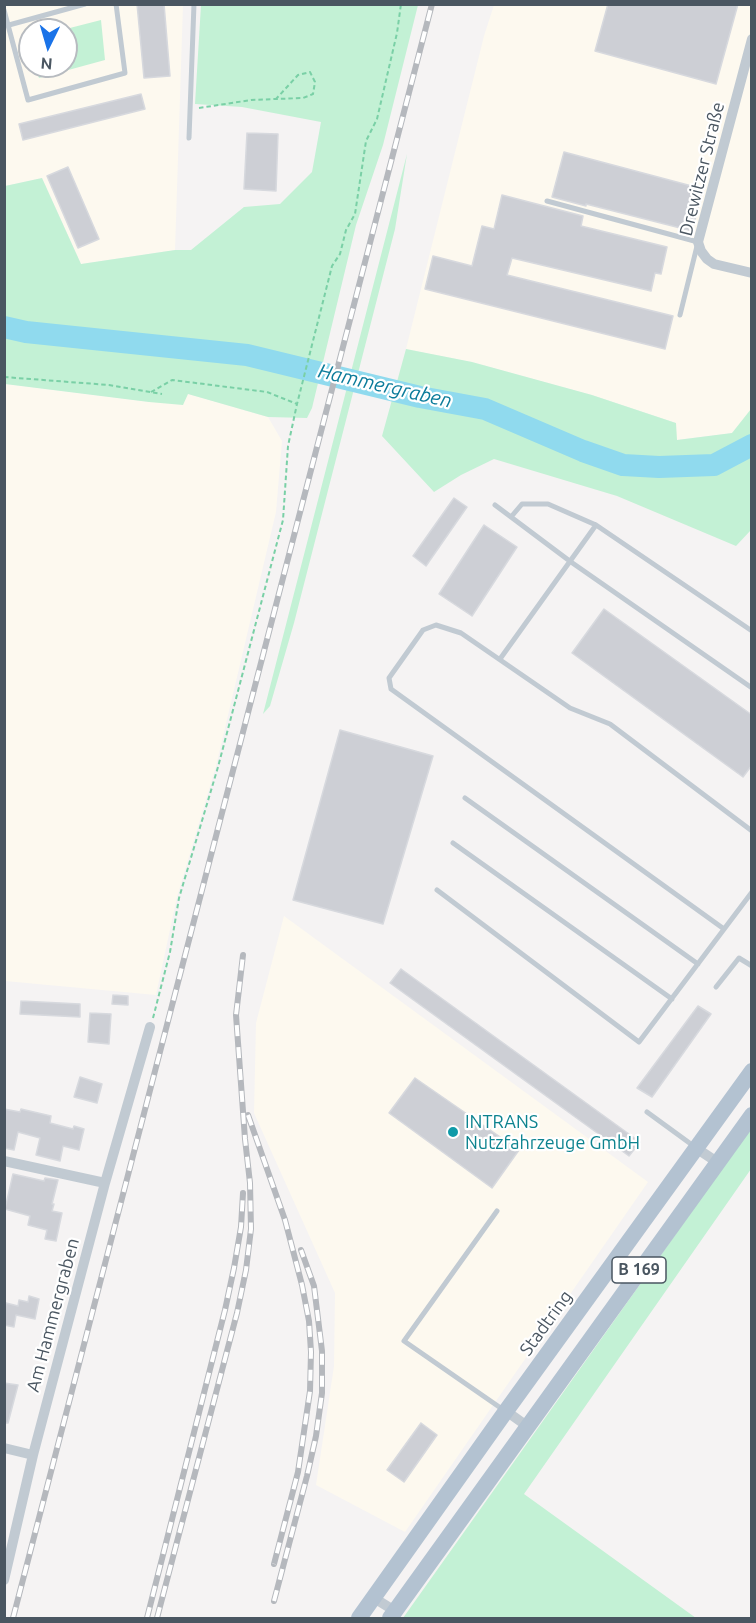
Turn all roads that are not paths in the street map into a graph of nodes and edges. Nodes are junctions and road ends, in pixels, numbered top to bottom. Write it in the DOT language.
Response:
graph roads {
  1 [pos="85,4"];
  2 [pos="116,4"];
  3 [pos="194,4"];
  4 [pos="4,10"];
  5 [pos="9,25"];
  6 [pos="752,39"];
  7 [pos="189,138"];
  8 [pos="547,201"];
  9 [pos="698,242"];
  10 [pos="752,273"];
  11 [pos="680,315"];
  12 [pos="495,505"];
  13 [pos="512,517"];
  14 [pos="596,525"];
  15 [pos="571,562"];
  16 [pos="752,631"];
  17 [pos="500,659"];
  18 [pos="752,688"];
  19 [pos="465,798"];
  20 [pos="752,831"];
  21 [pos="453,843"];
  22 [pos="437,890"];
  23 [pos="752,892"];
  24 [pos="724,929"];
  25 [pos="698,964"];
  26 [pos="752,966"];
  27 [pos="716,987"];
  28 [pos="672,999"];
  29 [pos="150,1027"];
  30 [pos="752,1071"];
  31 [pos="647,1112"];
  32 [pos="752,1114"];
  33 [pos="696,1148"];
  34 [pos="4,1161"];
  35 [pos="717,1162"];
  36 [pos="105,1183"];
  37 [pos="497,1211"];
  38 [pos="506,1412"];
  39 [pos="527,1426"];
  40 [pos="4,1448"];
  41 [pos="33,1455"];
  42 [pos="4,1580"];
  43 [pos="374,1598"];
  44 [pos="392,1615"];
  45 [pos="359,1618"];
  1 -- 5 [label="lane"];
  2 -- 5 [label="lane"];
  3 -- 7 [label="lane"];
  4 -- 5 [label="lane"];
  6 -- 9 [label="street, Drewitzer Straße"];
  8 -- 9 [label="lane"];
  9 -- 10 [label="street, Drewitzer Straße"];
  9 -- 11 [label="lane"];
  12 -- 13 [label="lane"];
  13 -- 14 [label="lane"];
  13 -- 15 [label="lane"];
  14 -- 15 [label="lane"];
  14 -- 16 [label="lane"];
  15 -- 17 [label="lane"];
  15 -- 18 [label="lane"];
  17 -- 20 [label="lane"];
  17 -- 24 [label="lane"];
  19 -- 25 [label="lane"];
  21 -- 28 [label="lane"];
  22 -- 28 [label="lane"];
  23 -- 24 [label="lane"];
  24 -- 25 [label="lane"];
  25 -- 28 [label="lane"];
  26 -- 27 [label="lane"];
  29 -- 36 [label="street, Am Hammergraben"];
  30 -- 33 [label="main road, Stadtring / B 169"];
  31 -- 33 [label="lane"];
  32 -- 35 [label="main road, B 169"];
  33 -- 35 [label="street"];
  33 -- 38 [label="main road, Stadtring / B 169"];
  34 -- 36 [label="street"];
  35 -- 39 [label="main road, B 169"];
  36 -- 41 [label="street, Am Hammergraben"];
  37 -- 38 [label="lane"];
  38 -- 39 [label="street"];
  38 -- 43 [label="main road, Stadtring / B 169"];
  39 -- 44 [label="main road, B 169"];
  40 -- 41 [label="street"];
  41 -- 42 [label="street, Am Hammergraben"];
  43 -- 44 [label="street"];
  43 -- 45 [label="main road, B 169"];
}
